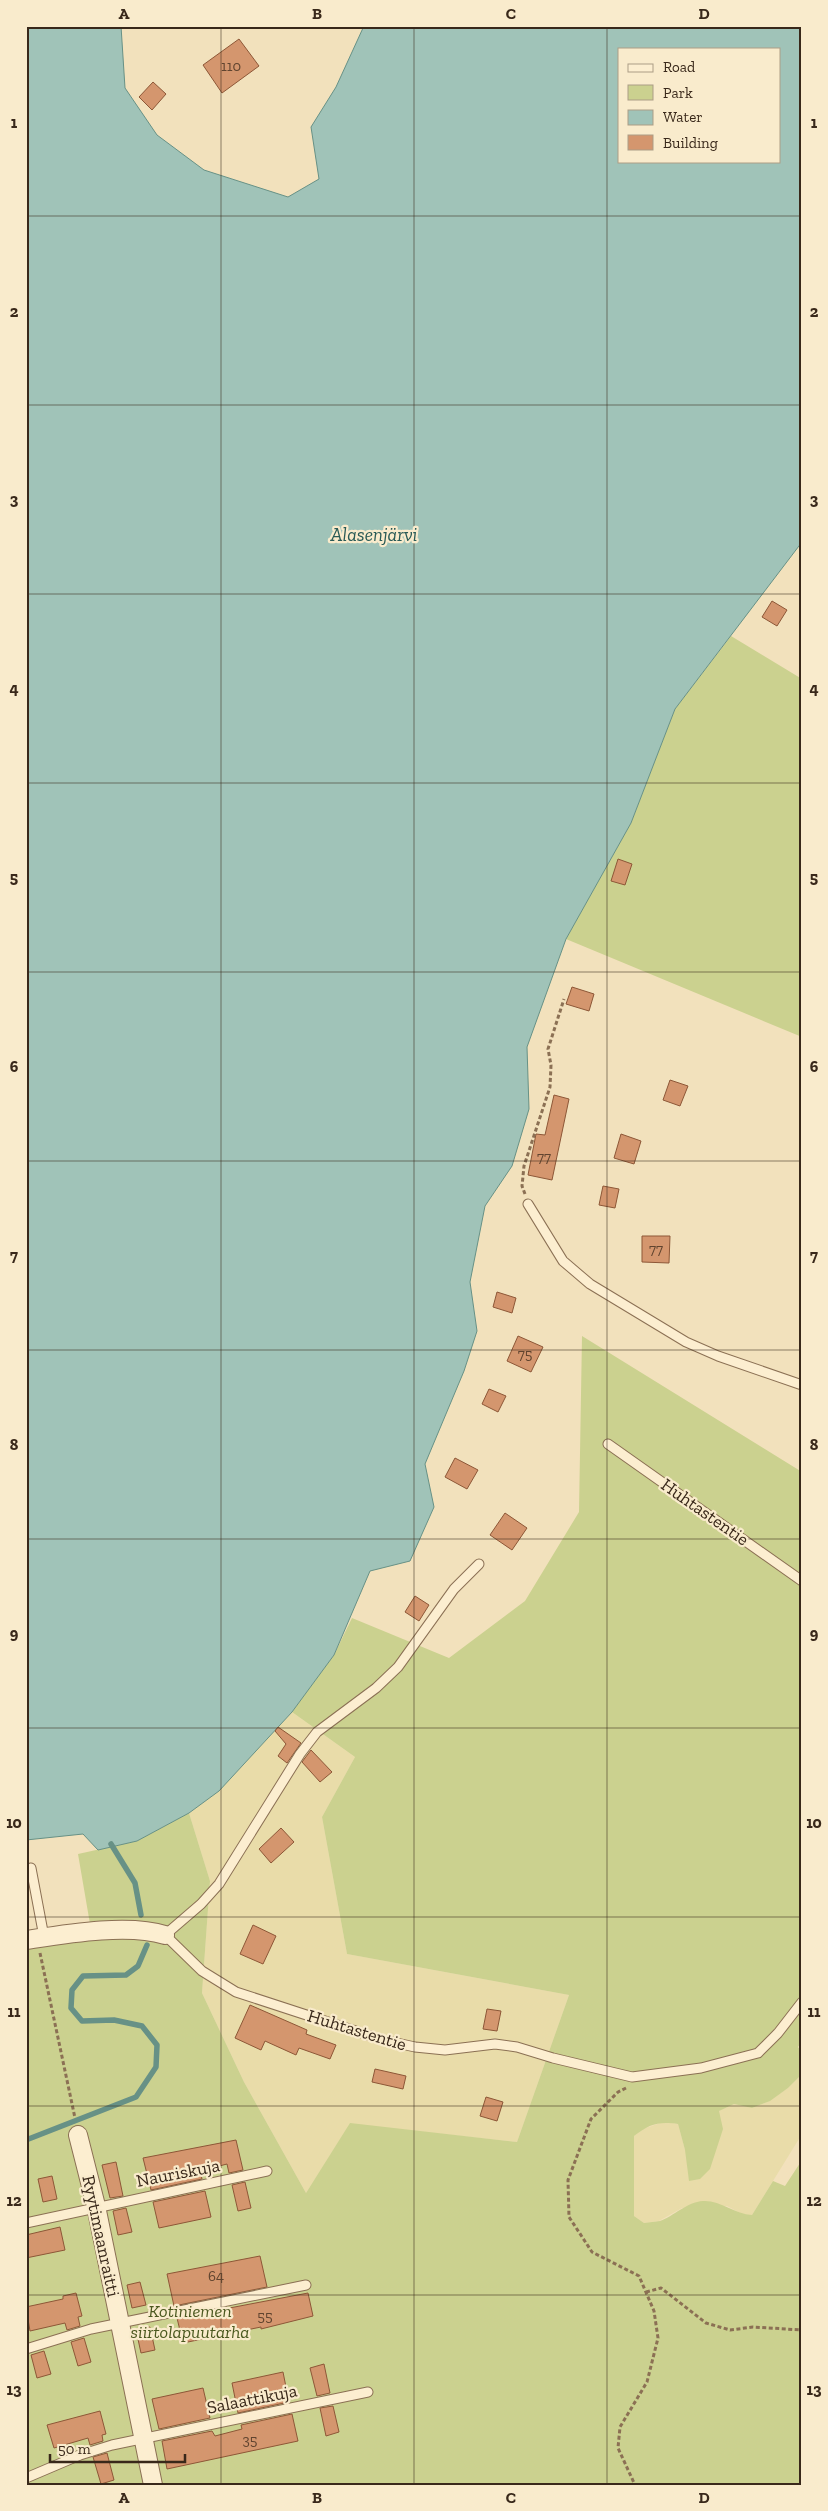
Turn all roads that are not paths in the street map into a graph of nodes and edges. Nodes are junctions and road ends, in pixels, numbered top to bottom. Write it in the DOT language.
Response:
graph roads {
  1 [pos="528,1204"];
  2 [pos="802,1385"];
  3 [pos="608,1444"];
  4 [pos="479,1564"];
  5 [pos="802,1581"];
  6 [pos="31,1868"];
  7 [pos="165,1935"];
  8 [pos="36,1938"];
  9 [pos="802,2002"];
  10 [pos="78,2135"];
  11 [pos="267,2171"];
  12 [pos="96,2206"];
  13 [pos="26,2223"];
  14 [pos="306,2285"];
  15 [pos="120,2323"];
  16 [pos="26,2349"];
  17 [pos="368,2392"];
  18 [pos="143,2438"];
  19 [pos="26,2478"];
  20 [pos="154,2485"];
  1 -- 2 [label="lane"];
  3 -- 5 [label="lane, Huhtastentie"];
  4 -- 7 [label="lane"];
  6 -- 8 [label="lane"];
  7 -- 8 [label="street"];
  7 -- 9 [label="lane, Huhtastentie"];
  10 -- 12 [label="street, Ryytimaanraitti"];
  11 -- 12 [label="lane, Nauriskuja"];
  12 -- 13 [label="lane, Nauriskuja"];
  12 -- 15 [label="street, Ryytimaanraitti"];
  14 -- 15 [label="lane"];
  15 -- 16 [label="lane"];
  15 -- 18 [label="street, Ryytimaanraitti"];
  17 -- 18 [label="lane, Salaattikuja"];
  18 -- 19 [label="lane, Salaattikuja"];
  18 -- 20 [label="street, Ryytimaanraitti"];
}
